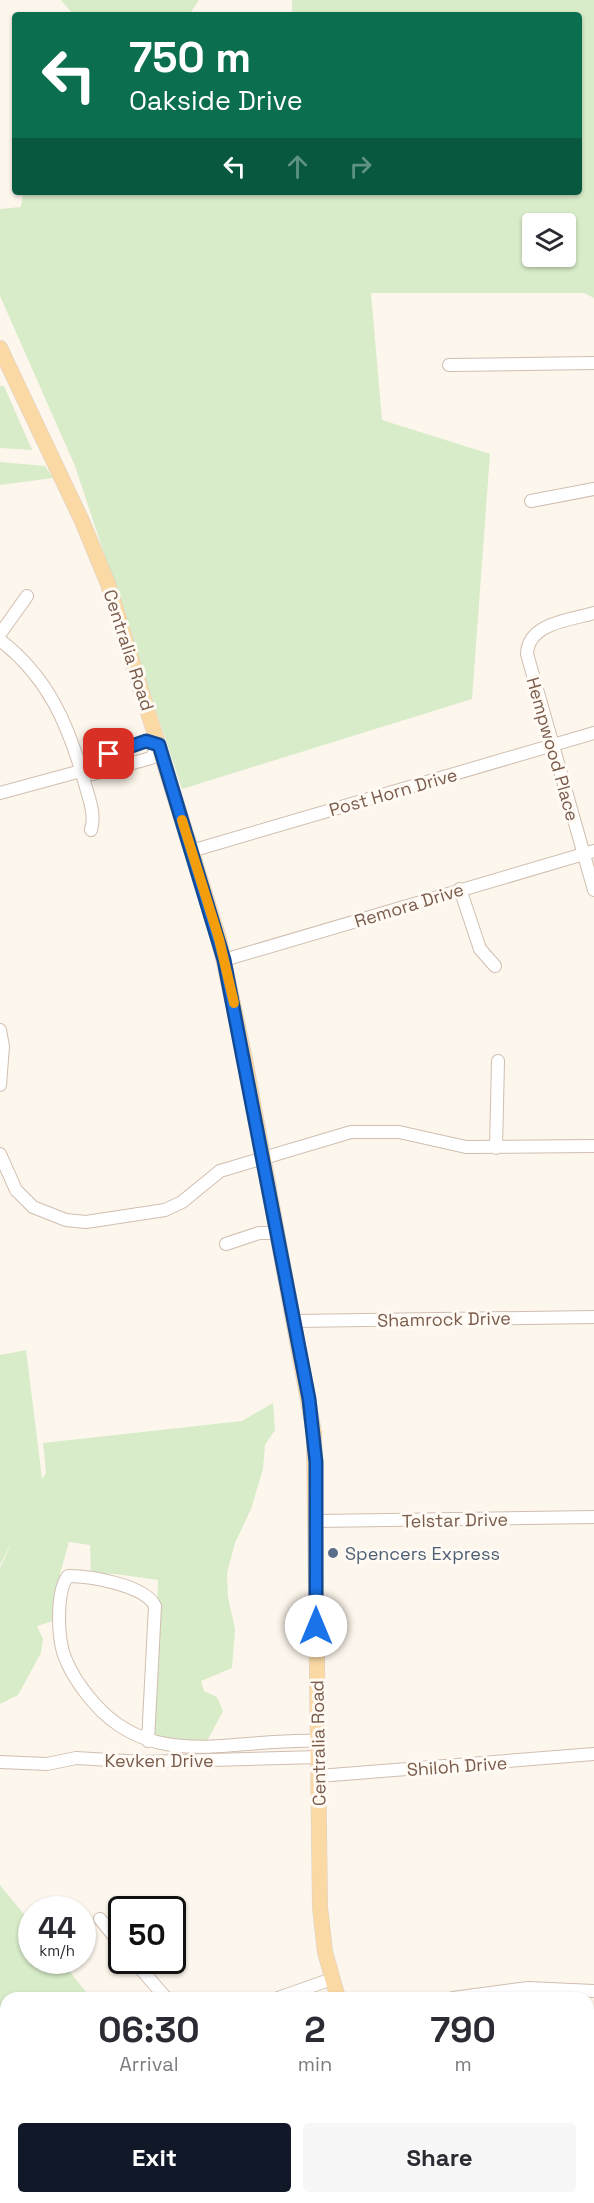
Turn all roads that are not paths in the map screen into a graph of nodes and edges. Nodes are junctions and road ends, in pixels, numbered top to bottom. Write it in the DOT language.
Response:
graph roads {
  1 [pos="0,348"];
  2 [pos="594,363"];
  3 [pos="449,365"];
  4 [pos="594,489"];
  5 [pos="531,501"];
  6 [pos="27,596"];
  7 [pos="594,614"];
  8 [pos="0,634"];
  9 [pos="0,640"];
  10 [pos="594,733"];
  11 [pos="159,745"];
  12 [pos="551,745"];
  13 [pos="81,771"];
  14 [pos="0,793"];
  15 [pos="91,830"];
  16 [pos="191,851"];
  17 [pos="589,852"];
  18 [pos="460,889"];
  19 [pos="594,890"];
  20 [pos="224,960"];
  21 [pos="495,966"];
  22 [pos="0,1030"];
  23 [pos="498,1061"];
  24 [pos="0,1085"];
  25 [pos="594,1146"];
  26 [pos="496,1148"];
  27 [pos="0,1154"];
  28 [pos="264,1160"];
  29 [pos="278,1233"];
  30 [pos="226,1244"];
  31 [pos="594,1317"];
  32 [pos="294,1321"];
  33 [pos="594,1517"];
  34 [pos="316,1521"];
  35 [pos="148,1741"];
  36 [pos="318,1741"];
  37 [pos="594,1754"];
  38 [pos="319,1757"];
  39 [pos="0,1762"];
  40 [pos="319,1776"];
  41 [pos="100,1919"];
  42 [pos="108,1929"];
  43 [pos="145,1974"];
  44 [pos="332,1980"];
  45 [pos="594,1991"];
  46 [pos="161,1992"];
  47 [pos="296,1992"];
  48 [pos="336,1992"];
  49 [pos="500,1992"];
  1 -- 11 [label="main road, Centralia Road"];
  2 -- 3 [label="street"];
  4 -- 5 [label="street"];
  6 -- 8 [label="street"];
  7 -- 12 [label="street, Hempwood Place"];
  9 -- 13 [label="street"];
  10 -- 12 [label="street, Post Horn Drive"];
  11 -- 13 [label="street"];
  11 -- 16 [label="main road, Centralia Road"];
  12 -- 16 [label="street, Post Horn Drive"];
  12 -- 17 [label="street, Hempwood Place"];
  13 -- 14 [label="street"];
  13 -- 15 [label="street"];
  16 -- 20 [label="main road, Centralia Road"];
  17 -- 18 [label="street, Remora Drive"];
  17 -- 19 [label="street, Hempwood Place"];
  18 -- 20 [label="street, Remora Drive"];
  18 -- 21 [label="street"];
  20 -- 28 [label="main road, Centralia Road"];
  22 -- 24 [label="street"];
  23 -- 26 [label="street"];
  25 -- 26 [label="street"];
  26 -- 28 [label="street"];
  27 -- 28 [label="street"];
  28 -- 29 [label="main road, Centralia Road"];
  29 -- 30 [label="street"];
  29 -- 32 [label="main road, Centralia Road"];
  31 -- 32 [label="street, Shamrock Drive"];
  32 -- 34 [label="main road, Centralia Road"];
  33 -- 34 [label="street, Telstar Drive"];
  34 -- 36 [label="main road, Centralia Road"];
  35 -- 35 [label="street"];
  35 -- 36 [label="street"];
  36 -- 38 [label="main road, Centralia Road"];
  37 -- 40 [label="street, Shiloh Drive"];
  38 -- 39 [label="street, Kevken Drive"];
  38 -- 40 [label="main road, Centralia Road"];
  40 -- 44 [label="main road, Centralia Road"];
  41 -- 42 [label="street"];
  43 -- 46 [label="street"];
  44 -- 47 [label="street"];
  44 -- 48 [label="main road, Centralia Road"];
  45 -- 49 [label="street"];
}
